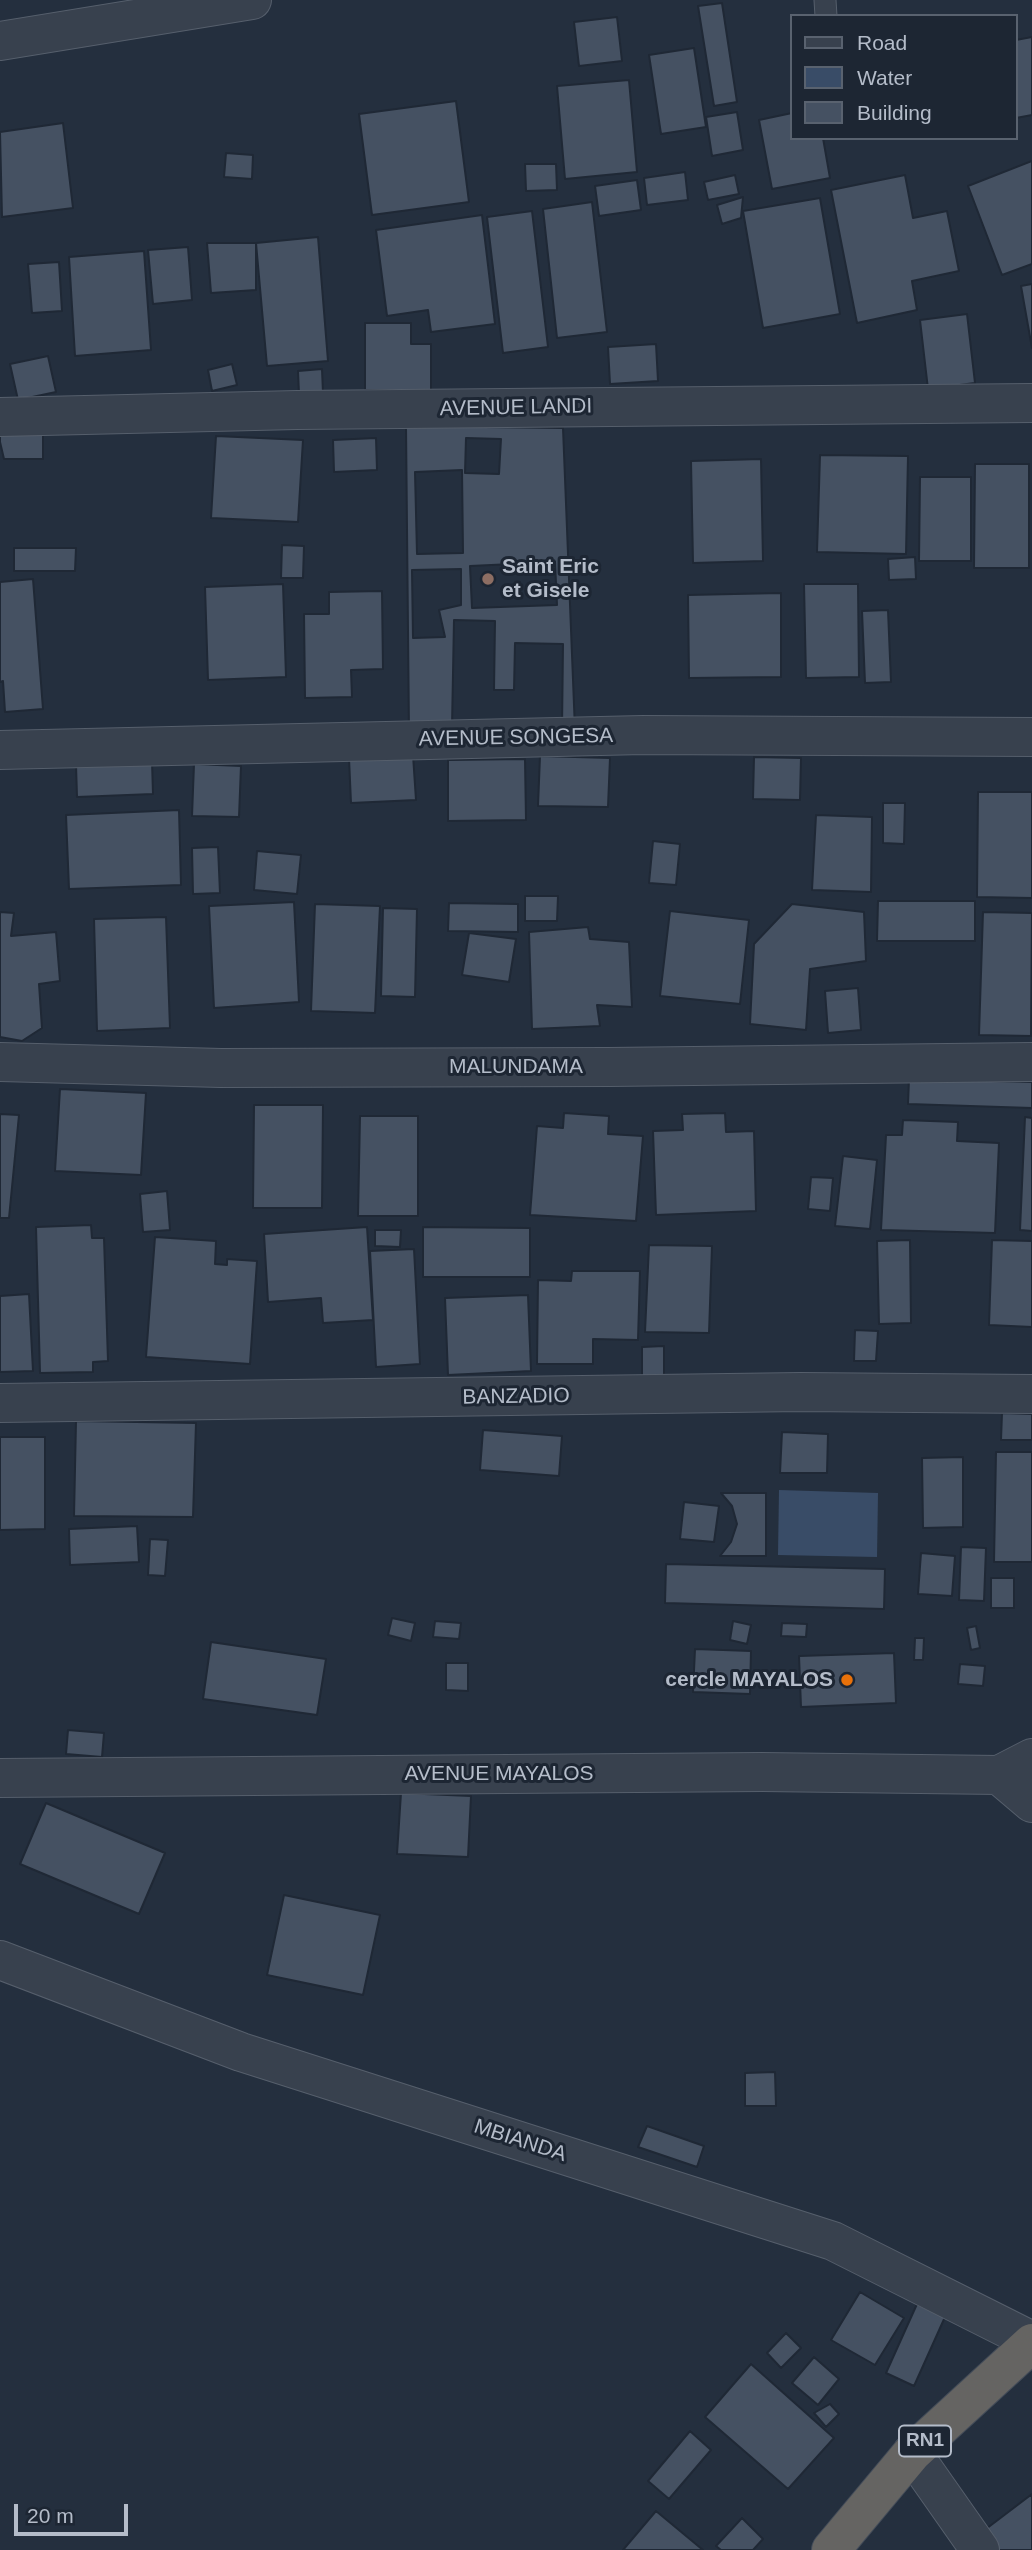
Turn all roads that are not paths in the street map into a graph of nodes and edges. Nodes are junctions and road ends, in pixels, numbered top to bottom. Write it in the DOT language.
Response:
graph roads {
  1 [pos="252,0"];
  2 [pos="0,41"];
  3 [pos="1032,402"];
  4 [pos="0,416"];
  5 [pos="1032,737"];
  6 [pos="0,750"];
  7 [pos="0,1062"];
  8 [pos="1032,1062"];
  9 [pos="1032,1394"];
  10 [pos="0,1403"];
  11 [pos="1015,1767"];
  12 [pos="0,1778"];
  13 [pos="1032,1803"];
  14 [pos="0,1960"];
  15 [pos="1032,2342"];
  16 [pos="912,2453"];
  17 [pos="831,2550"];
  18 [pos="980,2550"];
  1 -- 2 [label="street"];
  3 -- 4 [label="street, AVENUE LANDI"];
  5 -- 6 [label="street, AVENUE SONGESA"];
  7 -- 8 [label="street, MALUNDAMA"];
  9 -- 10 [label="street, BANZADIO"];
  11 -- 12 [label="street, AVENUE MAYALOS"];
  11 -- 13 [label="street"];
  14 -- 15 [label="street, MBIANDA"];
  15 -- 16 [label="highway, RN1"];
  16 -- 17 [label="highway, RN1"];
  16 -- 18 [label="street"];
}
